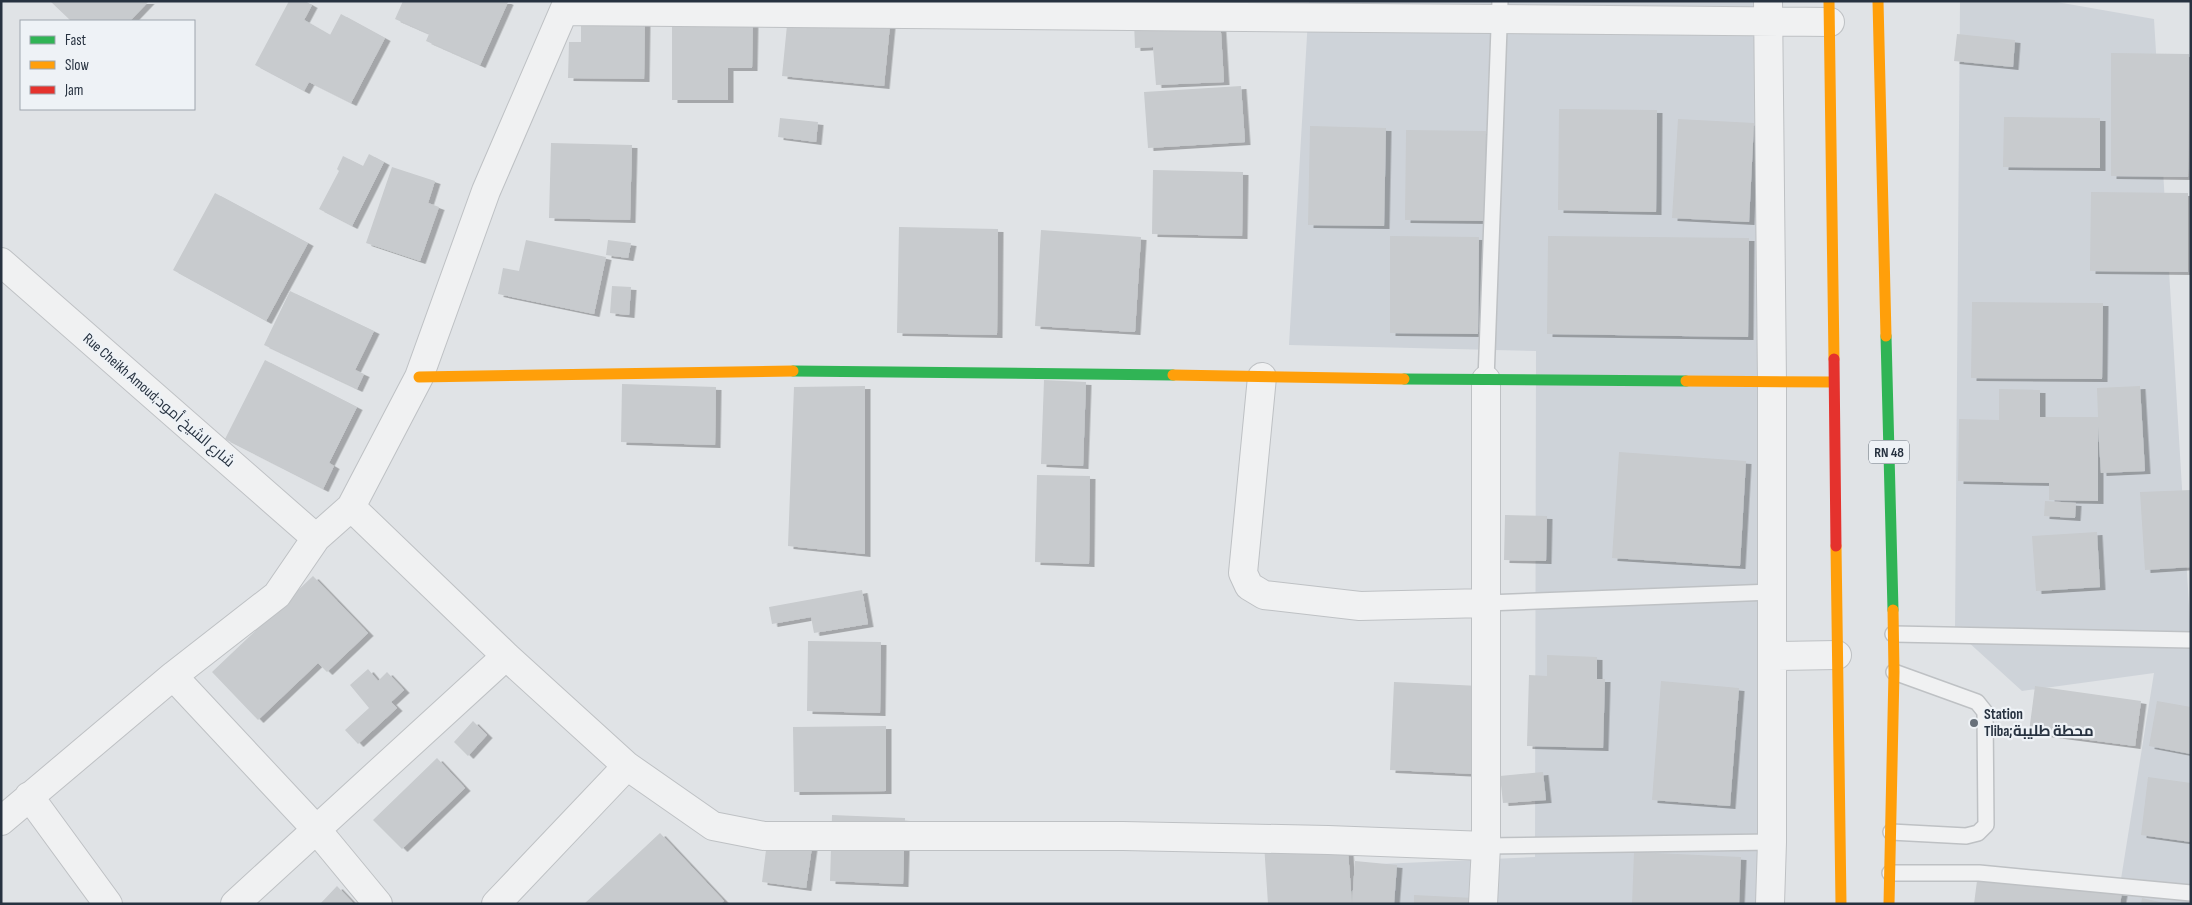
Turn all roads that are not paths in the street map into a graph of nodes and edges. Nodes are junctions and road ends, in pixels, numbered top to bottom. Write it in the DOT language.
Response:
graph roads {
  1 [pos="1878,1"];
  2 [pos="567,6"];
  3 [pos="1500,10"];
  4 [pos="1768,11"];
  5 [pos="1830,12"];
  6 [pos="1,262"];
  7 [pos="1262,377"];
  8 [pos="419,378"];
  9 [pos="1486,380"];
  10 [pos="1772,382"];
  11 [pos="1834,382"];
  12 [pos="351,506"];
  13 [pos="316,538"];
  14 [pos="1772,592"];
  15 [pos="1486,603"];
  16 [pos="1893,634"];
  17 [pos="2191,640"];
  18 [pos="1837,655"];
  19 [pos="506,656"];
  20 [pos="1773,656"];
  21 [pos="1894,672"];
  22 [pos="173,676"];
  23 [pos="627,766"];
  24 [pos="29,796"];
  25 [pos="1,821"];
  26 [pos="316,828"];
  27 [pos="1891,832"];
  28 [pos="1772,842"];
  29 [pos="1486,846"];
  30 [pos="1890,873"];
  31 [pos="2191,894"];
  32 [pos="108,904"];
  33 [pos="235,904"];
  34 [pos="378,904"];
  35 [pos="496,904"];
  36 [pos="1483,904"];
  37 [pos="1770,904"];
  38 [pos="1841,904"];
  39 [pos="1889,904"];
  1 -- 16 [label="main road, RN 48"];
  2 -- 3 [label="street"];
  2 -- 8 [label="street"];
  3 -- 4 [label="street"];
  3 -- 9 [label="lane"];
  4 -- 5 [label="street"];
  4 -- 10 [label="street"];
  5 -- 11 [label="main road"];
  6 -- 13 [label="street, Rue Cheikh Amoud;شارع الشيخ أمود"];
  7 -- 8 [label="main road"];
  7 -- 9 [label="main road"];
  7 -- 15 [label="street"];
  8 -- 12 [label="street"];
  9 -- 10 [label="main road"];
  9 -- 15 [label="street"];
  10 -- 11 [label="main road"];
  10 -- 14 [label="street"];
  11 -- 18 [label="main road"];
  12 -- 13 [label="street"];
  12 -- 19 [label="street"];
  13 -- 22 [label="street"];
  14 -- 15 [label="lane"];
  14 -- 20 [label="street"];
  15 -- 29 [label="street"];
  16 -- 17 [label="lane"];
  16 -- 21 [label="main road, RN 48"];
  18 -- 20 [label="street"];
  18 -- 38 [label="main road"];
  19 -- 23 [label="street"];
  19 -- 26 [label="street"];
  20 -- 28 [label="street"];
  21 -- 27 [label="main road, RN 48"];
  21 -- 27 [label="lane"];
  22 -- 24 [label="street"];
  22 -- 26 [label="street"];
  23 -- 29 [label="street"];
  23 -- 35 [label="street"];
  24 -- 25 [label="street"];
  24 -- 32 [label="street"];
  26 -- 33 [label="street"];
  26 -- 34 [label="street"];
  27 -- 30 [label="main road, RN 48"];
  28 -- 29 [label="lane"];
  28 -- 37 [label="street"];
  29 -- 36 [label="street"];
  30 -- 31 [label="lane"];
  30 -- 39 [label="main road, RN 48"];
}
